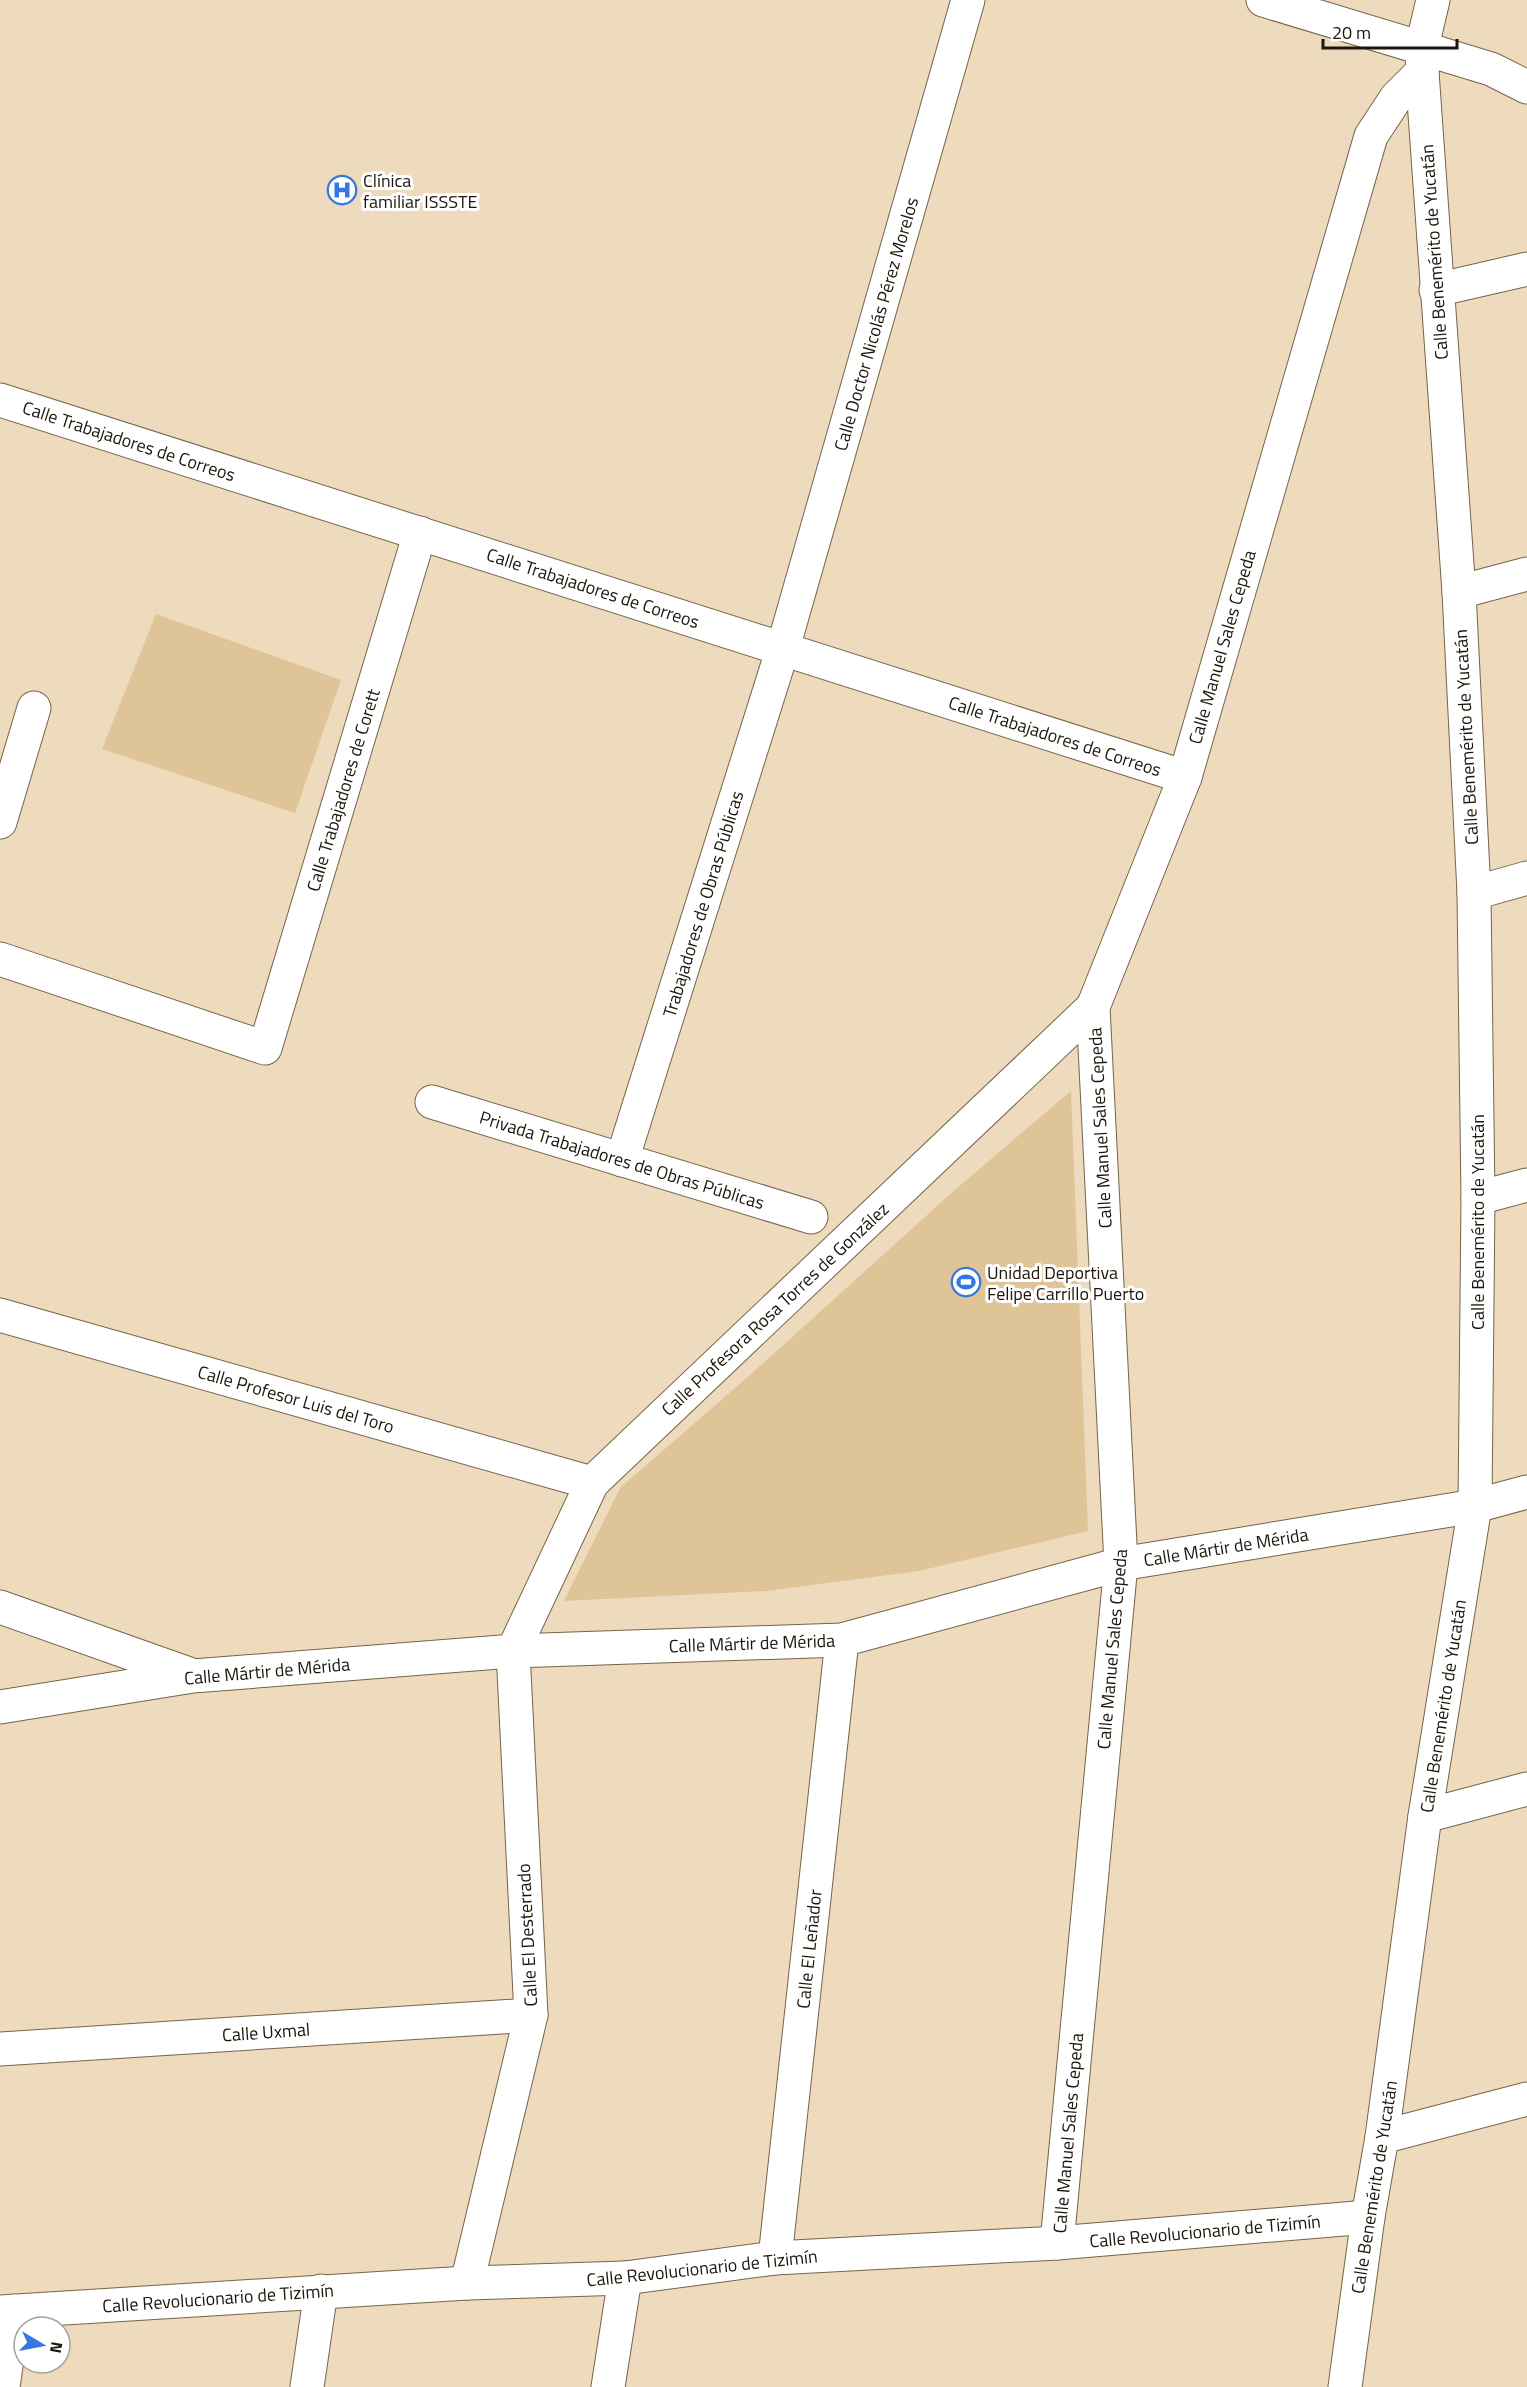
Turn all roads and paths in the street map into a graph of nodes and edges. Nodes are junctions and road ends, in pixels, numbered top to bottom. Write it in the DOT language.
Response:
graph roads {
  1 [pos="968,0"];
  2 [pos="1263,0"];
  3 [pos="1432,0"];
  4 [pos="1423,61"];
  5 [pos="1527,87"];
  6 [pos="1527,269"];
  7 [pos="1436,290"];
  8 [pos="0,400"];
  9 [pos="420,533"];
  10 [pos="1527,574"];
  11 [pos="1459,592"];
  12 [pos="783,648"];
  13 [pos="34,708"];
  14 [pos="1185,777"];
  15 [pos="0,822"];
  16 [pos="1527,878"];
  17 [pos="1474,893"];
  18 [pos="0,959"];
  19 [pos="1094,1007"];
  20 [pos="432,1102"];
  21 [pos="622,1160"];
  22 [pos="1527,1185"];
  23 [pos="1478,1198"];
  24 [pos="811,1217"];
  25 [pos="0,1316"];
  26 [pos="592,1483"];
  27 [pos="1527,1492"];
  28 [pos="1475,1506"];
  29 [pos="1121,1564"];
  30 [pos="0,1607"];
  31 [pos="842,1640"];
  32 [pos="513,1651"];
  33 [pos="193,1676"];
  34 [pos="0,1707"];
  35 [pos="1527,1789"];
  36 [pos="1425,1816"];
  37 [pos="531,2015"];
  38 [pos="0,2049"];
  39 [pos="1527,2099"];
  40 [pos="1382,2137"];
  41 [pos="1368,2217"];
  42 [pos="1057,2243"];
  43 [pos="775,2258"];
  44 [pos="625,2278"];
  45 [pos="467,2283"];
  46 [pos="321,2291"];
  47 [pos="7,2311"];
  48 [pos="3,2387"];
  49 [pos="307,2387"];
  50 [pos="608,2387"];
  51 [pos="1345,2387"];
  1 -- 12 [label="street, Calle Doctor Nicolás Pérez Morelos"];
  2 -- 4 [label="street"];
  3 -- 4 [label="street, Calle Benemérito de Yucatán"];
  4 -- 5 [label="street"];
  4 -- 7 [label="street, Calle Benemérito de Yucatán"];
  4 -- 14 [label="street, Calle Manuel Sales Cepeda"];
  6 -- 7 [label="street"];
  7 -- 11 [label="street, Calle Benemérito de Yucatán"];
  8 -- 9 [label="street, Calle Trabajadores de Correos"];
  9 -- 12 [label="street, Calle Trabajadores de Correos"];
  9 -- 18 [label="street, Calle Trabajadores de Corett"];
  10 -- 11 [label="street"];
  11 -- 17 [label="street, Calle Benemérito de Yucatán"];
  12 -- 14 [label="street, Calle Trabajadores de Correos"];
  12 -- 21 [label="street, Trabajadores de Obras Públicas"];
  13 -- 15 [label="street"];
  14 -- 19 [label="street, Calle Manuel Sales Cepeda"];
  16 -- 17 [label="street"];
  17 -- 23 [label="street, Calle Benemérito de Yucatán"];
  19 -- 26 [label="street, Calle Profesora Rosa Torres de González"];
  19 -- 29 [label="street, Calle Manuel Sales Cepeda"];
  20 -- 21 [label="street, Privada Trabajadores de Obras Públicas"];
  21 -- 24 [label="street, Privada Trabajadores de Obras Públicas"];
  22 -- 23 [label="street"];
  23 -- 28 [label="street, Calle Benemérito de Yucatán"];
  25 -- 26 [label="street, Calle Profesor Luis del Toro"];
  26 -- 32 [label="street, Calle Profesora Rosa Torres de González"];
  27 -- 28 [label="street, Calle Mártir de Mérida"];
  28 -- 29 [label="street, Calle Mártir de Mérida"];
  28 -- 36 [label="street, Calle Benemérito de Yucatán"];
  29 -- 31 [label="street, Calle Mártir de Mérida"];
  29 -- 42 [label="street, Calle Manuel Sales Cepeda"];
  30 -- 33 [label="street"];
  31 -- 32 [label="street, Calle Mártir de Mérida"];
  31 -- 43 [label="street, Calle El Leñador"];
  32 -- 33 [label="street, Calle Mártir de Mérida"];
  32 -- 37 [label="street, Calle El Desterrado"];
  33 -- 34 [label="street, Calle Mártir de Mérida"];
  35 -- 36 [label="street"];
  36 -- 40 [label="street, Calle Benemérito de Yucatán"];
  37 -- 38 [label="street, Calle Uxmal"];
  37 -- 45 [label="street, Calle El Desterrado"];
  39 -- 40 [label="street"];
  40 -- 41 [label="street, Calle Benemérito de Yucatán"];
  41 -- 42 [label="street, Calle Revolucionario de Tizimín"];
  41 -- 51 [label="street, Calle Benemérito de Yucatán"];
  42 -- 43 [label="street, Calle Revolucionario de Tizimín"];
  43 -- 44 [label="street, Calle Revolucionario de Tizimín"];
  44 -- 45 [label="street, Calle Revolucionario de Tizimín"];
  44 -- 50 [label="street"];
  45 -- 46 [label="street, Calle Revolucionario de Tizimín"];
  46 -- 47 [label="street, Calle Revolucionario de Tizimín"];
  46 -- 49 [label="street"];
  47 -- 48 [label="street"];
}
